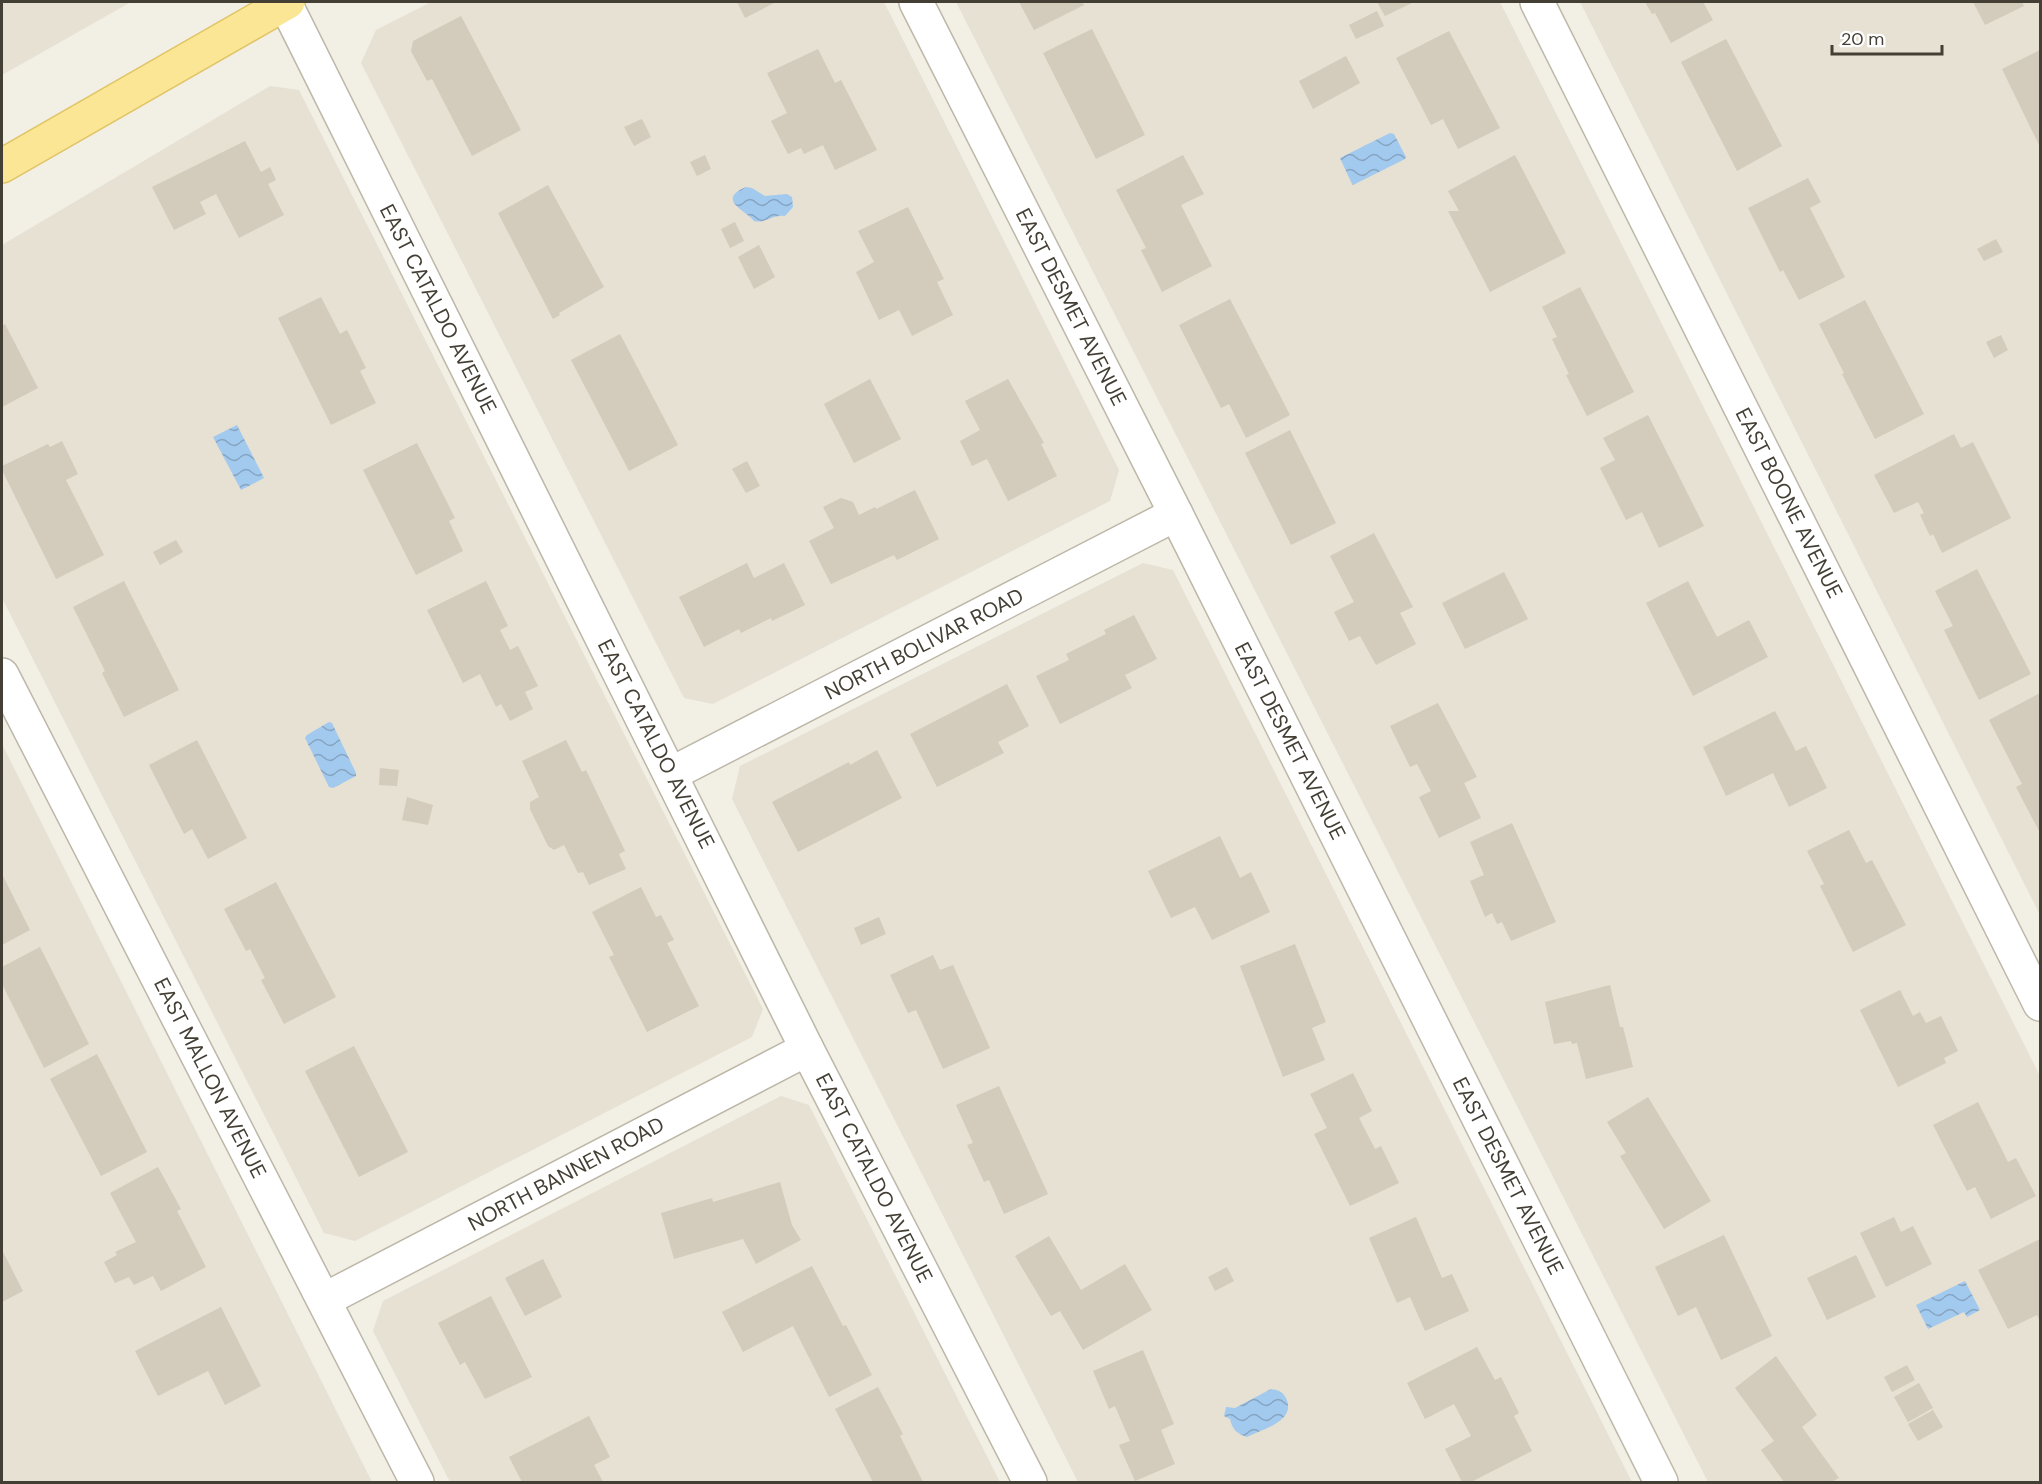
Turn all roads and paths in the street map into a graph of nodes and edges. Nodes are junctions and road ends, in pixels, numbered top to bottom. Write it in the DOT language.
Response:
graph roads {
  1 [pos="287,2"];
  2 [pos="916,2"];
  3 [pos="1536,2"];
  4 [pos="2,166"];
  5 [pos="1176,514"];
  6 [pos="2,675"];
  7 [pos="671,774"];
  8 [pos="2040,1004"];
  9 [pos="807,1049"];
  10 [pos="324,1300"];
  11 [pos="417,1482"];
  12 [pos="1030,1482"];
  13 [pos="1661,1482"];
  1 -- 4 [label="main road"];
  1 -- 7 [label="street, EAST CATALDO AVENUE"];
  2 -- 5 [label="street, EAST DESMET AVENUE"];
  3 -- 8 [label="street, EAST BOONE AVENUE"];
  5 -- 7 [label="street, NORTH BOLIVAR ROAD"];
  5 -- 13 [label="street, EAST DESMET AVENUE"];
  6 -- 10 [label="street, EAST MALLON AVENUE"];
  7 -- 9 [label="street, EAST CATALDO AVENUE"];
  9 -- 10 [label="street, NORTH BANNEN ROAD"];
  9 -- 12 [label="street, EAST CATALDO AVENUE"];
  10 -- 11 [label="street, EAST MALLON AVENUE"];
}
